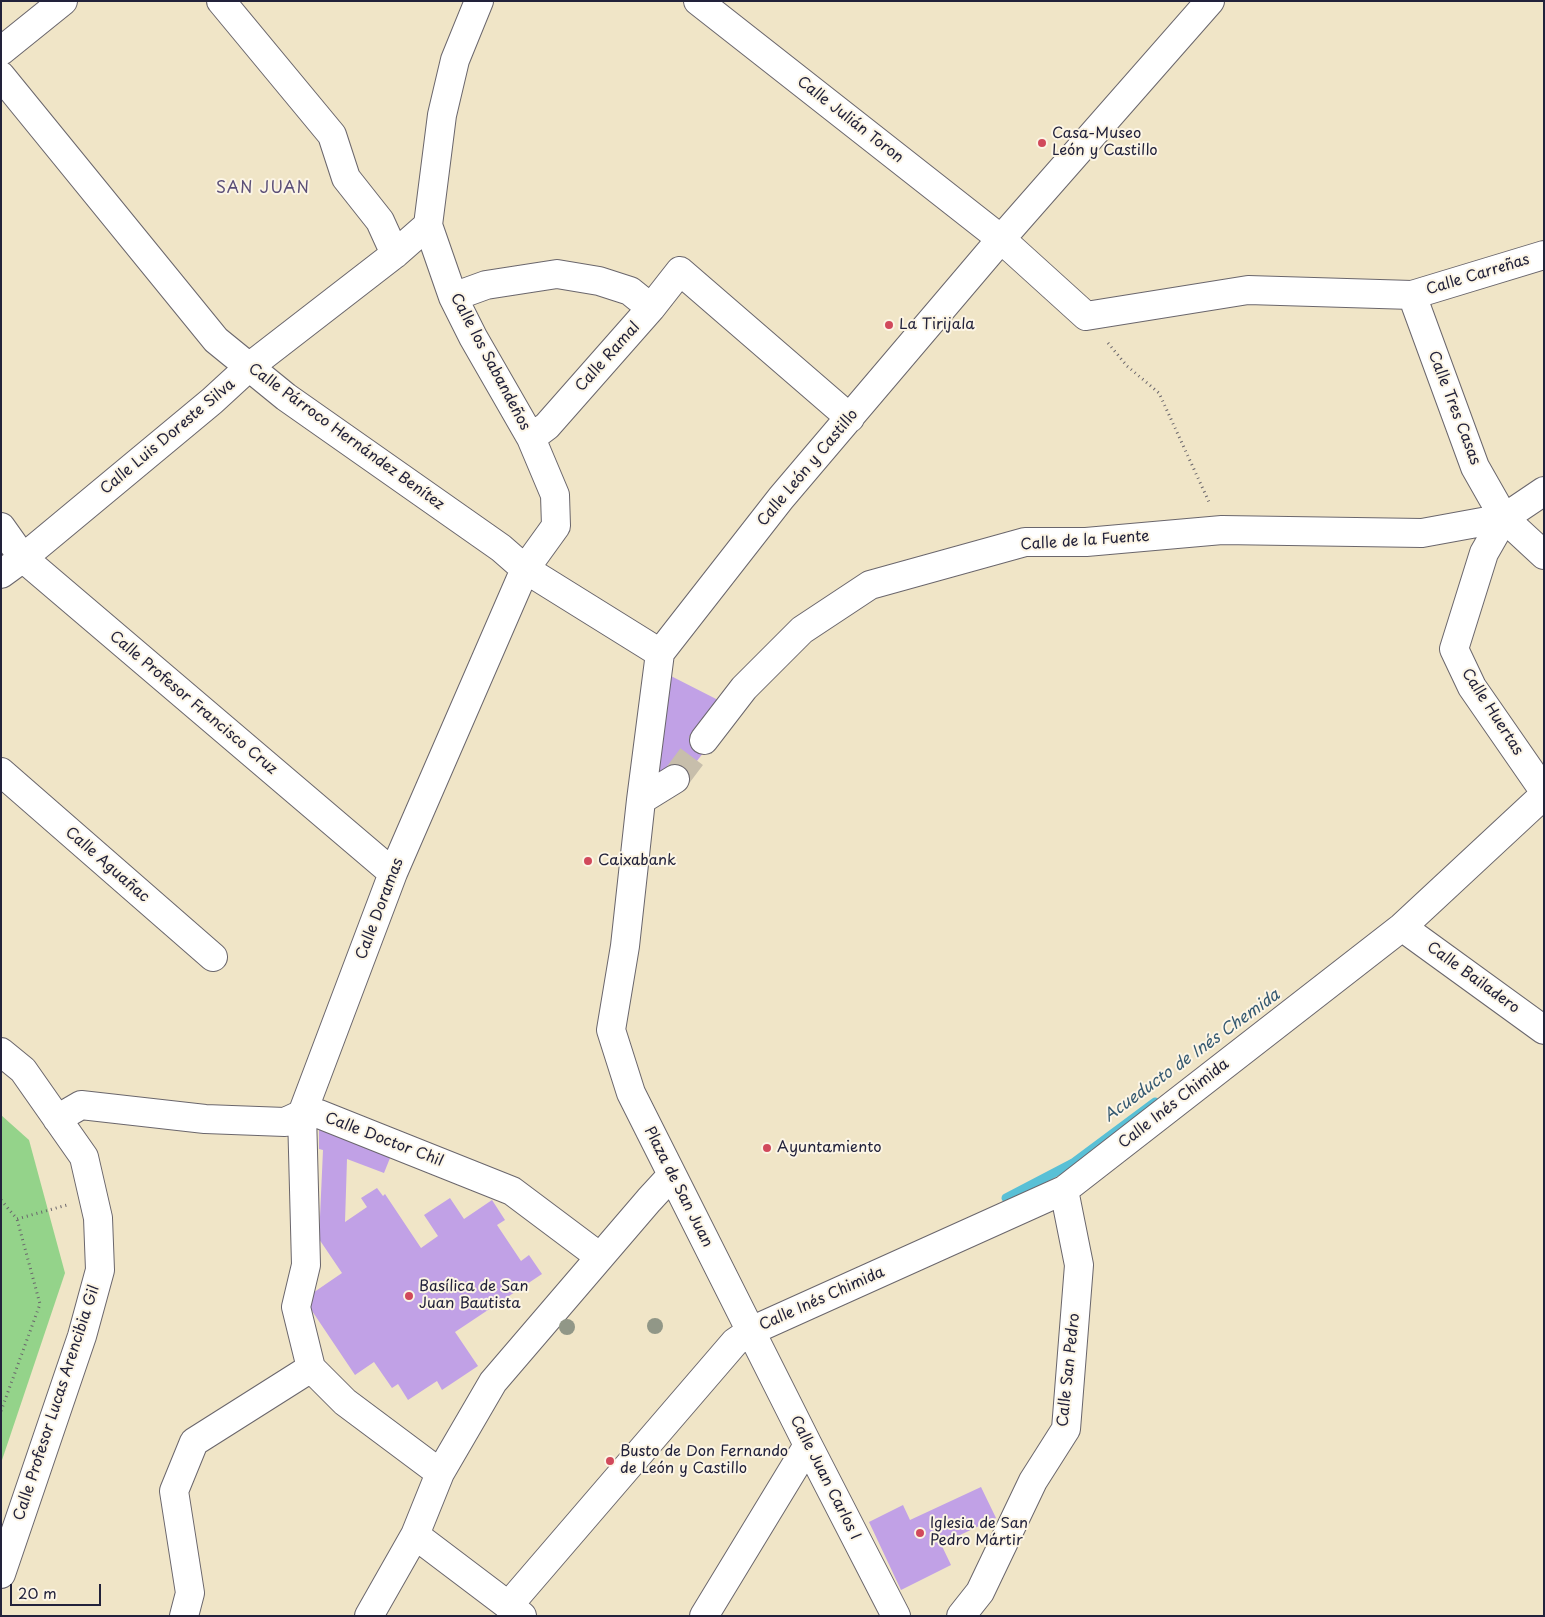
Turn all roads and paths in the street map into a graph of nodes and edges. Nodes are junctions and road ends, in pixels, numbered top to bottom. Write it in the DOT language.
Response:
graph roads {
  1 [pos="63,1"];
  2 [pos="221,1"];
  3 [pos="479,1"];
  4 [pos="698,1"];
  5 [pos="1210,1"];
  6 [pos="1,51"];
  7 [pos="1,76"];
  8 [pos="428,225"];
  9 [pos="1001,239"];
  10 [pos="395,254"];
  11 [pos="1544,255"];
  12 [pos="1412,295"];
  13 [pos="453,297"];
  14 [pos="651,308"];
  15 [pos="1086,316"];
  16 [pos="249,367"];
  17 [pos="850,418"];
  18 [pos="531,438"];
  19 [pos="1544,491"];
  20 [pos="1504,518"];
  21 [pos="1,527"];
  22 [pos="1222,530"];
  23 [pos="1544,555"];
  24 [pos="12,566"];
  25 [pos="525,569"];
  26 [pos="660,653"];
  27 [pos="704,740"];
  28 [pos="1,772"];
  29 [pos="675,779"];
  30 [pos="1544,791"];
  31 [pos="1544,795"];
  32 [pos="641,800"];
  33 [pos="392,873"];
  34 [pos="1402,927"];
  35 [pos="213,957"];
  36 [pos="1544,1030"];
  37 [pos="1,1052"];
  38 [pos="302,1114"];
  39 [pos="57,1119"];
  40 [pos="672,1175"];
  41 [pos="1064,1190"];
  42 [pos="93,1198"];
  43 [pos="1,1200"];
  44 [pos="17,1219"];
  45 [pos="600,1257"];
  46 [pos="753,1335"];
  47 [pos="312,1368"];
  48 [pos="1,1411"];
  49 [pos="808,1445"];
  50 [pos="440,1473"];
  51 [pos="415,1534"];
  52 [pos="1,1574"];
  53 [pos="515,1611"];
  54 [pos="184,1616"];
  55 [pos="369,1616"];
  56 [pos="704,1616"];
  57 [pos="896,1616"];
  58 [pos="961,1616"];
  1 -- 6 [label="street"];
  2 -- 10 [label="street"];
  3 -- 8 [label="street, Calle los Sabandeños"];
  4 -- 9 [label="street, Calle Julián Toron"];
  5 -- 9 [label="street, Calle León y Castillo"];
  7 -- 16 [label="street, Calle Párroco Hernández Benítez"];
  8 -- 10 [label="street, Calle Luis Doreste Silva"];
  8 -- 13 [label="street, Calle los Sabandeños"];
  9 -- 15 [label="street, Calle Julián Toron"];
  9 -- 17 [label="street, Calle León y Castillo"];
  10 -- 16 [label="street, Calle Luis Doreste Silva"];
  11 -- 12 [label="street, Calle Carreñas"];
  12 -- 15 [label="street, Calle Carreñas"];
  12 -- 20 [label="street, Calle Tres Casas"];
  13 -- 14 [label="street"];
  13 -- 18 [label="street, Calle los Sabandeños"];
  14 -- 17 [label="street, Calle Ramal"];
  14 -- 18 [label="street, Calle Ramal"];
  15 -- 22 [label="path"];
  16 -- 24 [label="street, Calle Luis Doreste Silva"];
  16 -- 25 [label="street, Calle Párroco Hernández Benítez"];
  17 -- 26 [label="street, Calle León y Castillo"];
  18 -- 25 [label="street, Calle los Sabandeños"];
  19 -- 20 [label="street"];
  20 -- 22 [label="street, Calle de la Fuente"];
  20 -- 23 [label="street, Calle Tres Casas"];
  20 -- 30 [label="street, Calle Huertas"];
  21 -- 24 [label="street, Calle Profesor Francisco Cruz"];
  22 -- 27 [label="street, Calle de la Fuente"];
  24 -- 33 [label="street, Calle Profesor Francisco Cruz"];
  25 -- 26 [label="street, Calle Párroco Hernández Benítez"];
  25 -- 33 [label="street, Calle Doramas"];
  26 -- 32 [label="street"];
  28 -- 35 [label="street, Calle Aguañac"];
  29 -- 32 [label="street"];
  31 -- 34 [label="street, Calle Inés Chimida"];
  32 -- 40 [label="street, Plaza de San Juan"];
  33 -- 38 [label="street, Calle Doramas"];
  34 -- 36 [label="street, Calle Bailadero"];
  34 -- 41 [label="street, Calle Inés Chimida"];
  37 -- 39 [label="street, Calle Profesor Lucas Arencibia Gil"];
  38 -- 39 [label="street, Calle Doctor Chil"];
  38 -- 45 [label="street, Calle Doctor Chil"];
  38 -- 47 [label="street, Calle Doramas"];
  39 -- 42 [label="street, Calle Profesor Lucas Arencibia Gil"];
  40 -- 45 [label="street"];
  40 -- 46 [label="street, Plaza de San Juan"];
  41 -- 46 [label="street, Calle Inés Chimida"];
  41 -- 58 [label="street, Calle San Pedro"];
  42 -- 44 [label="path"];
  42 -- 52 [label="street, Calle Profesor Lucas Arencibia Gil"];
  43 -- 44 [label="path"];
  44 -- 48 [label="path"];
  45 -- 50 [label="street"];
  46 -- 49 [label="street, Calle Juan Carlos I"];
  46 -- 53 [label="street, Calle Inés Chimida"];
  47 -- 50 [label="street"];
  47 -- 54 [label="street"];
  49 -- 56 [label="street"];
  49 -- 57 [label="street, Calle Juan Carlos I"];
  50 -- 51 [label="street"];
  51 -- 53 [label="street"];
  51 -- 55 [label="street"];
}
